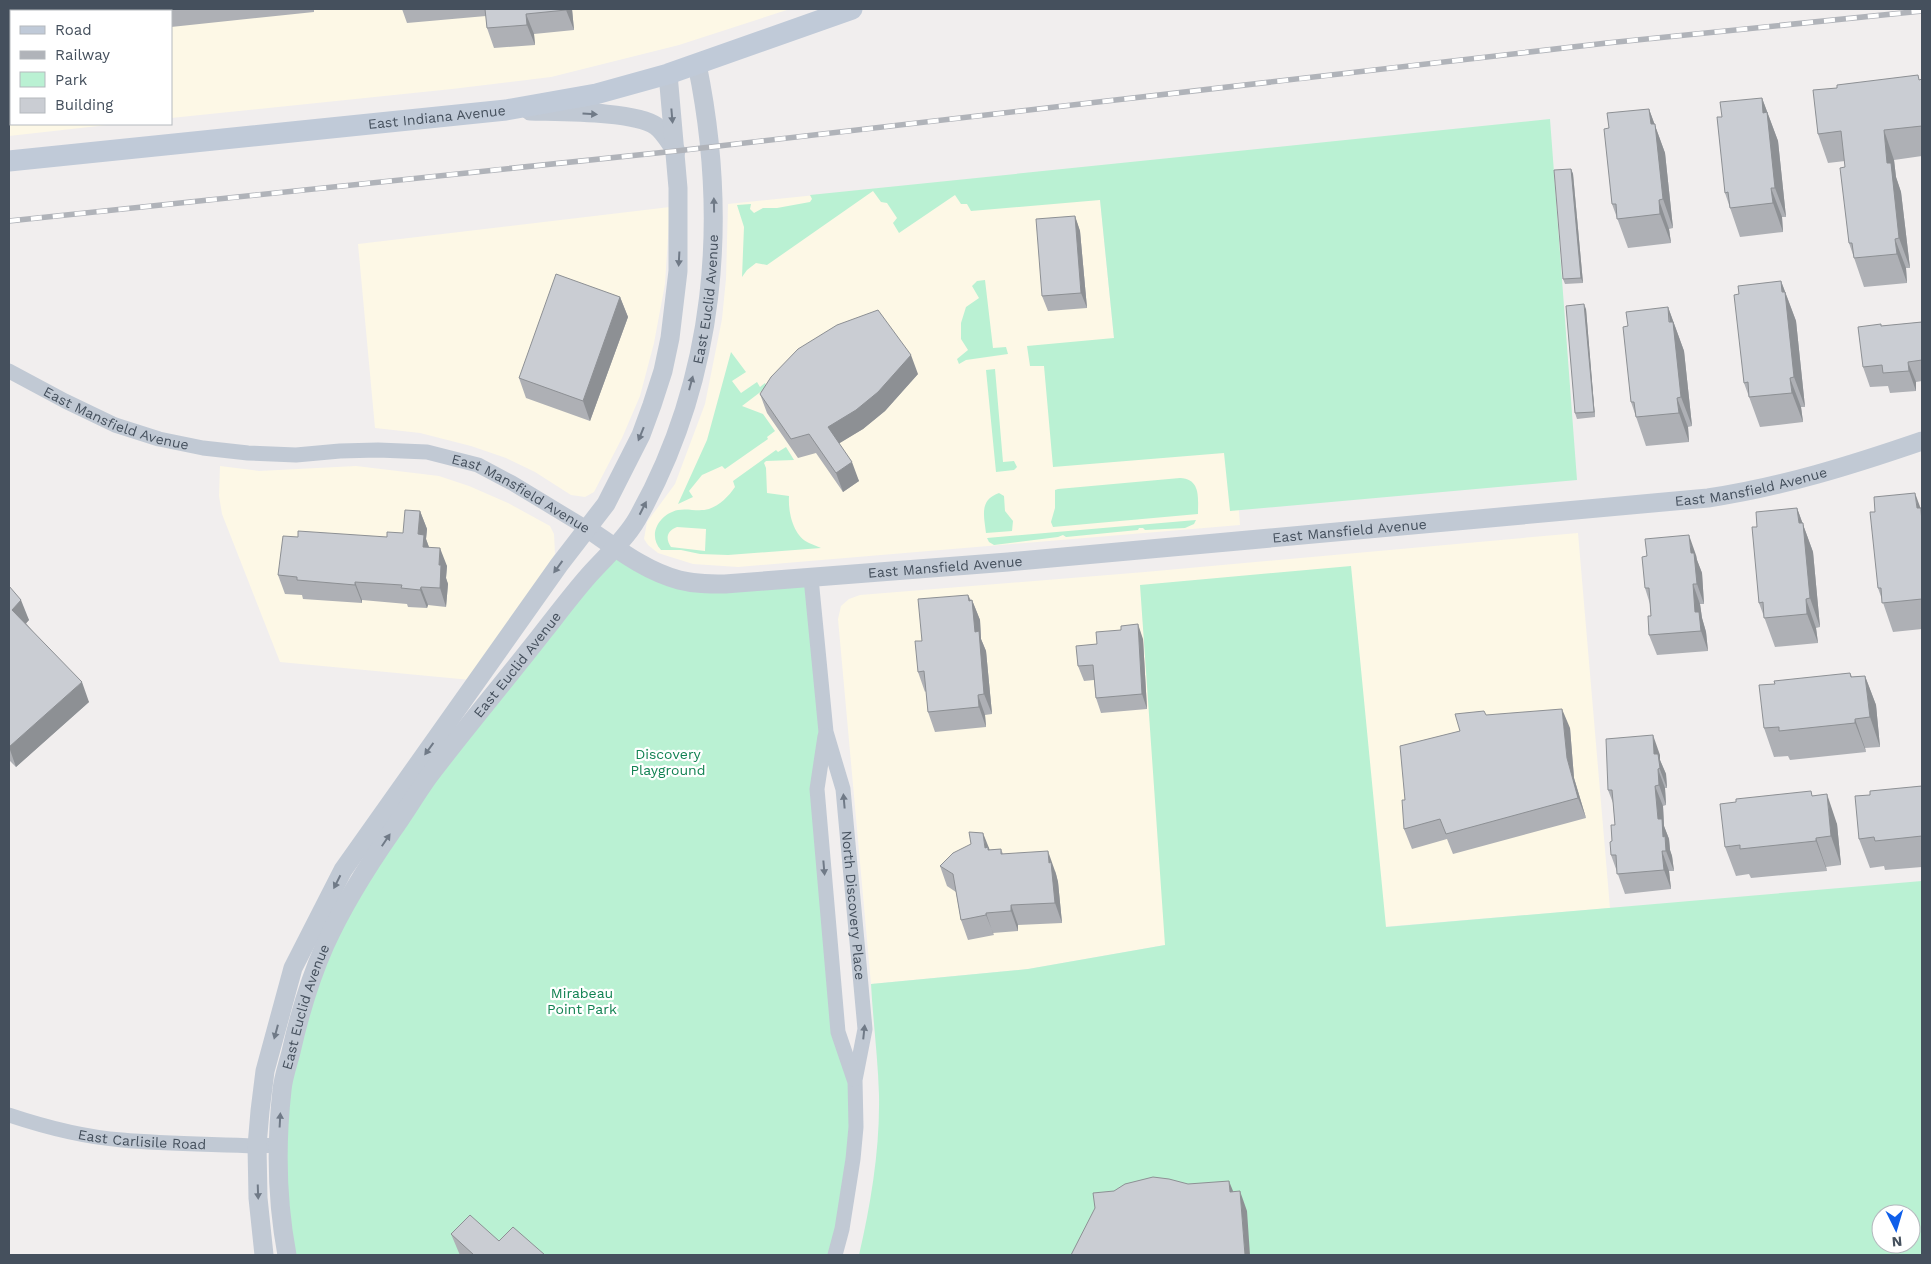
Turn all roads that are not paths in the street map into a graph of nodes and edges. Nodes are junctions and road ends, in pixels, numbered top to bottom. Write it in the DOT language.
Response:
graph roads {
  1 [pos="852,9"];
  2 [pos="697,64"];
  3 [pos="668,74"];
  4 [pos="506,110"];
  5 [pos="676,150"];
  6 [pos="9,161"];
  7 [pos="9,371"];
  8 [pos="1922,442"];
  9 [pos="588,529"];
  10 [pos="614,547"];
  11 [pos="811,578"];
  12 [pos="826,732"];
  13 [pos="855,1080"];
  14 [pos="9,1115"];
  15 [pos="257,1146"];
  16 [pos="279,1146"];
  17 [pos="264,1255"];
  18 [pos="287,1255"];
  19 [pos="835,1255"];
  1 -- 2 [label="main road, East Indiana Avenue"];
  2 -- 3 [label="main road, East Indiana Avenue"];
  10 -- 2 [label="street, East Euclid Avenue, one-way"];
  3 -- 4 [label="main road, East Indiana Avenue"];
  3 -- 5 [label="street, East Euclid Avenue, one-way"];
  4 -- 5 [label="street, one-way"];
  4 -- 6 [label="main road, East Indiana Avenue"];
  5 -- 9 [label="street, East Euclid Avenue, one-way"];
  7 -- 9 [label="street, East Mansfield Avenue"];
  8 -- 11 [label="street, East Mansfield Avenue"];
  9 -- 10 [label="street, East Mansfield Avenue"];
  9 -- 15 [label="street, East Euclid Avenue, one-way"];
  10 -- 11 [label="street, East Mansfield Avenue"];
  16 -- 10 [label="street, East Euclid Avenue, one-way"];
  11 -- 12 [label="street, North Discovery Place"];
  13 -- 12 [label="street, North Discovery Place, one-way"];
  12 -- 13 [label="street, North Discovery Place, one-way"];
  13 -- 19 [label="street, North Discovery Place"];
  14 -- 15 [label="street, East Carlisile Road"];
  15 -- 16 [label="street, East Carlisile Road"];
  15 -- 17 [label="street, East Euclid Avenue, one-way"];
  16 -- 18 [label="street, East Euclid Avenue"];
}
